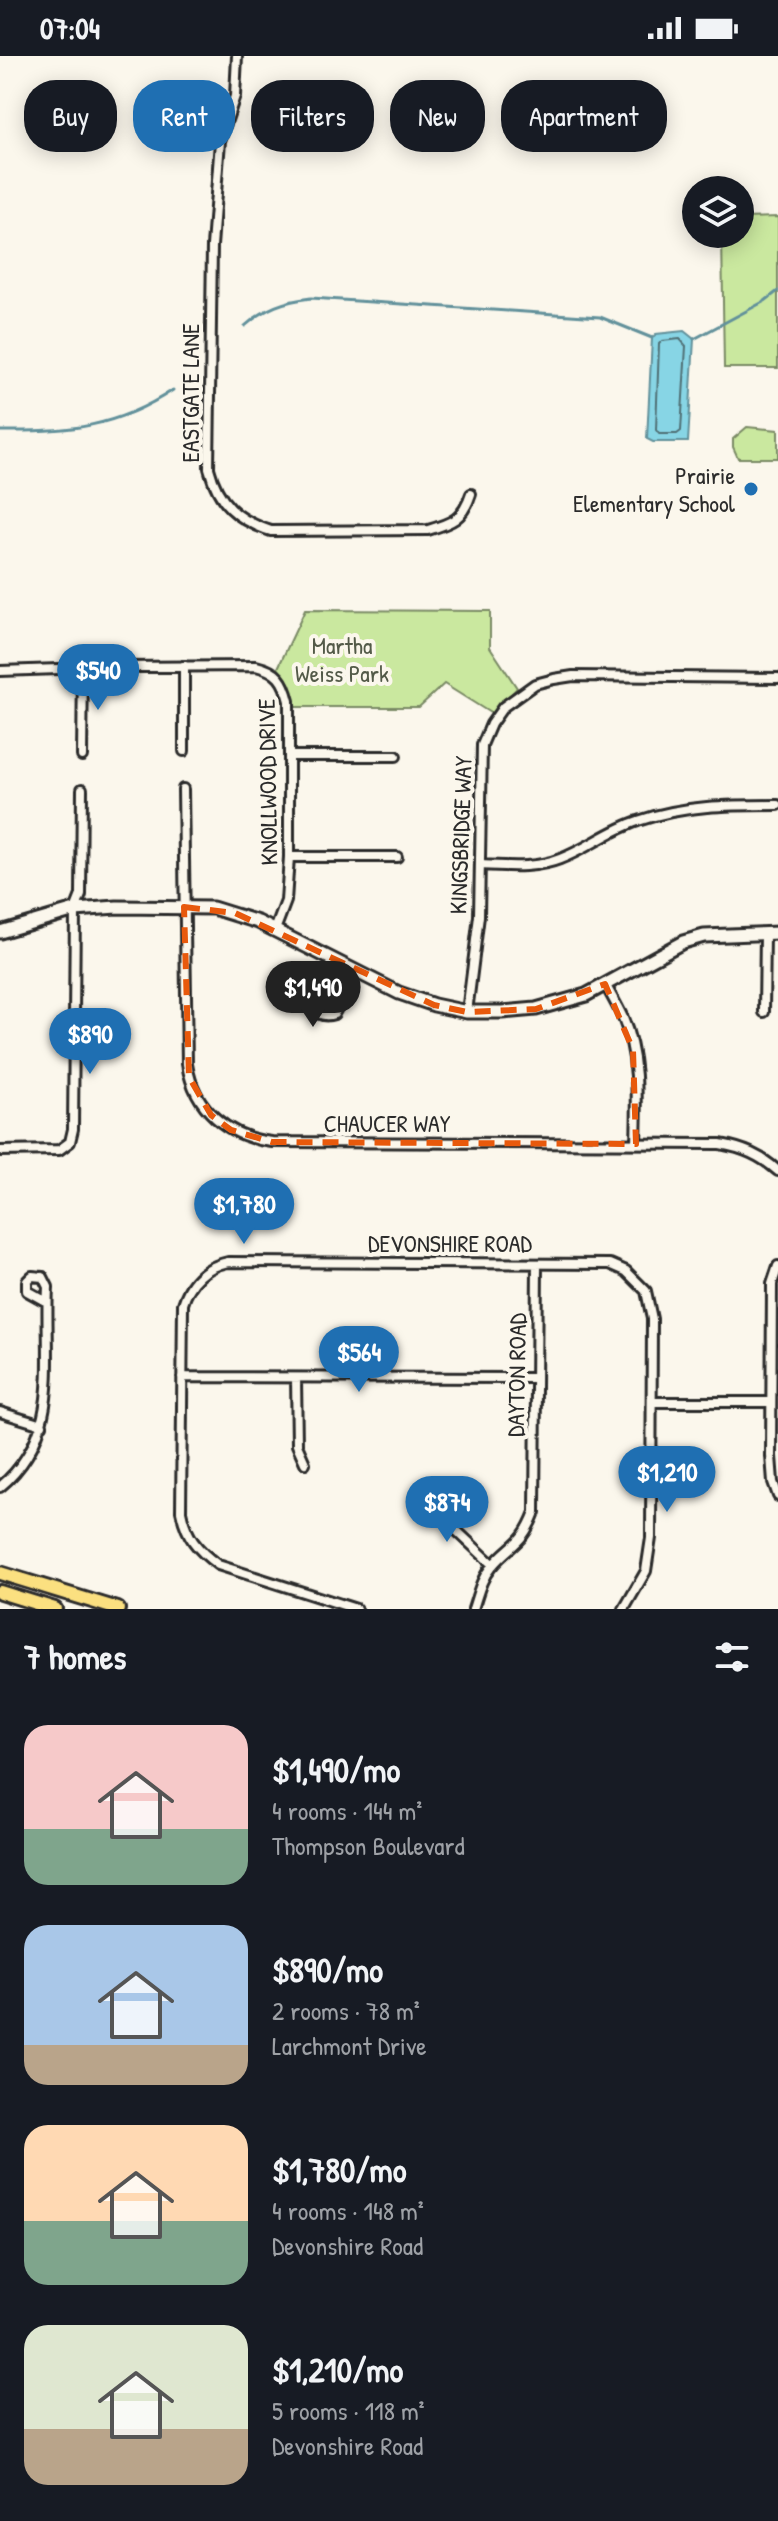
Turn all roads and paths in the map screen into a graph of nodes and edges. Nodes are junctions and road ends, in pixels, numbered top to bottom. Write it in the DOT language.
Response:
graph roads {
  1 [pos="237,56"];
  2 [pos="471,494"];
  3 [pos="184,666"];
  4 [pos="83,668"];
  5 [pos="0,671"];
  6 [pos="778,678"];
  7 [pos="184,751"];
  8 [pos="82,756"];
  9 [pos="289,756"];
  10 [pos="396,756"];
  11 [pos="82,789"];
  12 [pos="183,789"];
  13 [pos="778,805"];
  14 [pos="289,857"];
  15 [pos="397,857"];
  16 [pos="480,865"];
  17 [pos="184,907"];
  18 [pos="75,910"];
  19 [pos="275,930"];
  20 [pos="0,932"];
  21 [pos="765,933"];
  22 [pos="778,933"];
  23 [pos="333,959"];
  24 [pos="357,972"];
  25 [pos="605,984"];
  26 [pos="467,1012"];
  27 [pos="764,1012"];
  28 [pos="636,1144"];
  29 [pos="0,1151"];
  30 [pos="778,1171"];
  31 [pos="537,1264"];
  32 [pos="778,1266"];
  33 [pos="47,1302"];
  34 [pos="182,1377"];
  35 [pos="296,1378"];
  36 [pos="535,1378"];
  37 [pos="653,1402"];
  38 [pos="771,1402"];
  39 [pos="0,1412"];
  40 [pos="42,1425"];
  41 [pos="305,1463"];
  42 [pos="0,1487"];
  43 [pos="778,1496"];
  44 [pos="423,1499"];
  45 [pos="493,1565"];
  46 [pos="0,1573"];
  47 [pos="0,1592"];
  48 [pos="323,1604"];
  49 [pos="340,1607"];
  50 [pos="55,1609"];
  51 [pos="118,1609"];
  52 [pos="356,1609"];
  53 [pos="473,1609"];
  54 [pos="624,1609"];
  1 -- 2 [label="street, EASTGATE LANE"];
  3 -- 4 [label="street, KNOLLWOOD DRIVE"];
  3 -- 7 [label="street"];
  3 -- 9 [label="street, KNOLLWOOD DRIVE"];
  4 -- 5 [label="street, KNOLLWOOD DRIVE"];
  4 -- 8 [label="street"];
  6 -- 16 [label="street, KINGSBRIDGE WAY"];
  9 -- 10 [label="street"];
  9 -- 14 [label="street, KNOLLWOOD DRIVE"];
  11 -- 18 [label="street"];
  12 -- 17 [label="street, CHAUCER WAY"];
  13 -- 16 [label="street"];
  14 -- 15 [label="street"];
  14 -- 19 [label="street, KNOLLWOOD DRIVE"];
  16 -- 26 [label="street, KINGSBRIDGE WAY"];
  17 -- 18 [label="street"];
  17 -- 19 [label="street"];
  17 -- 28 [label="street, CHAUCER WAY"];
  18 -- 20 [label="street"];
  18 -- 29 [label="street"];
  19 -- 23 [label="street"];
  21 -- 22 [label="street"];
  21 -- 25 [label="street"];
  21 -- 27 [label="street"];
  23 -- 24 [label="street"];
  23 -- 24 [label="street"];
  24 -- 26 [label="street"];
  25 -- 26 [label="street"];
  25 -- 28 [label="street"];
  28 -- 30 [label="street, CHAUCER WAY"];
  31 -- 34 [label="street, DEVONSHIRE ROAD"];
  31 -- 36 [label="street, DAYTON ROAD"];
  31 -- 37 [label="street, DEVONSHIRE ROAD"];
  32 -- 38 [label="street"];
  33 -- 40 [label="street"];
  34 -- 35 [label="street"];
  34 -- 48 [label="street, DEVONSHIRE ROAD"];
  35 -- 36 [label="street"];
  35 -- 41 [label="street"];
  36 -- 45 [label="street, DAYTON ROAD"];
  37 -- 38 [label="street"];
  37 -- 54 [label="street, DEVONSHIRE ROAD"];
  38 -- 43 [label="street"];
  39 -- 40 [label="street"];
  40 -- 42 [label="street"];
  44 -- 45 [label="street"];
  45 -- 53 [label="street, DAYTON ROAD"];
  46 -- 51 [label="main road"];
  47 -- 50 [label="main road"];
  48 -- 49 [label="street, DEVONSHIRE ROAD"];
  49 -- 52 [label="street, DEVONSHIRE ROAD"];
}
